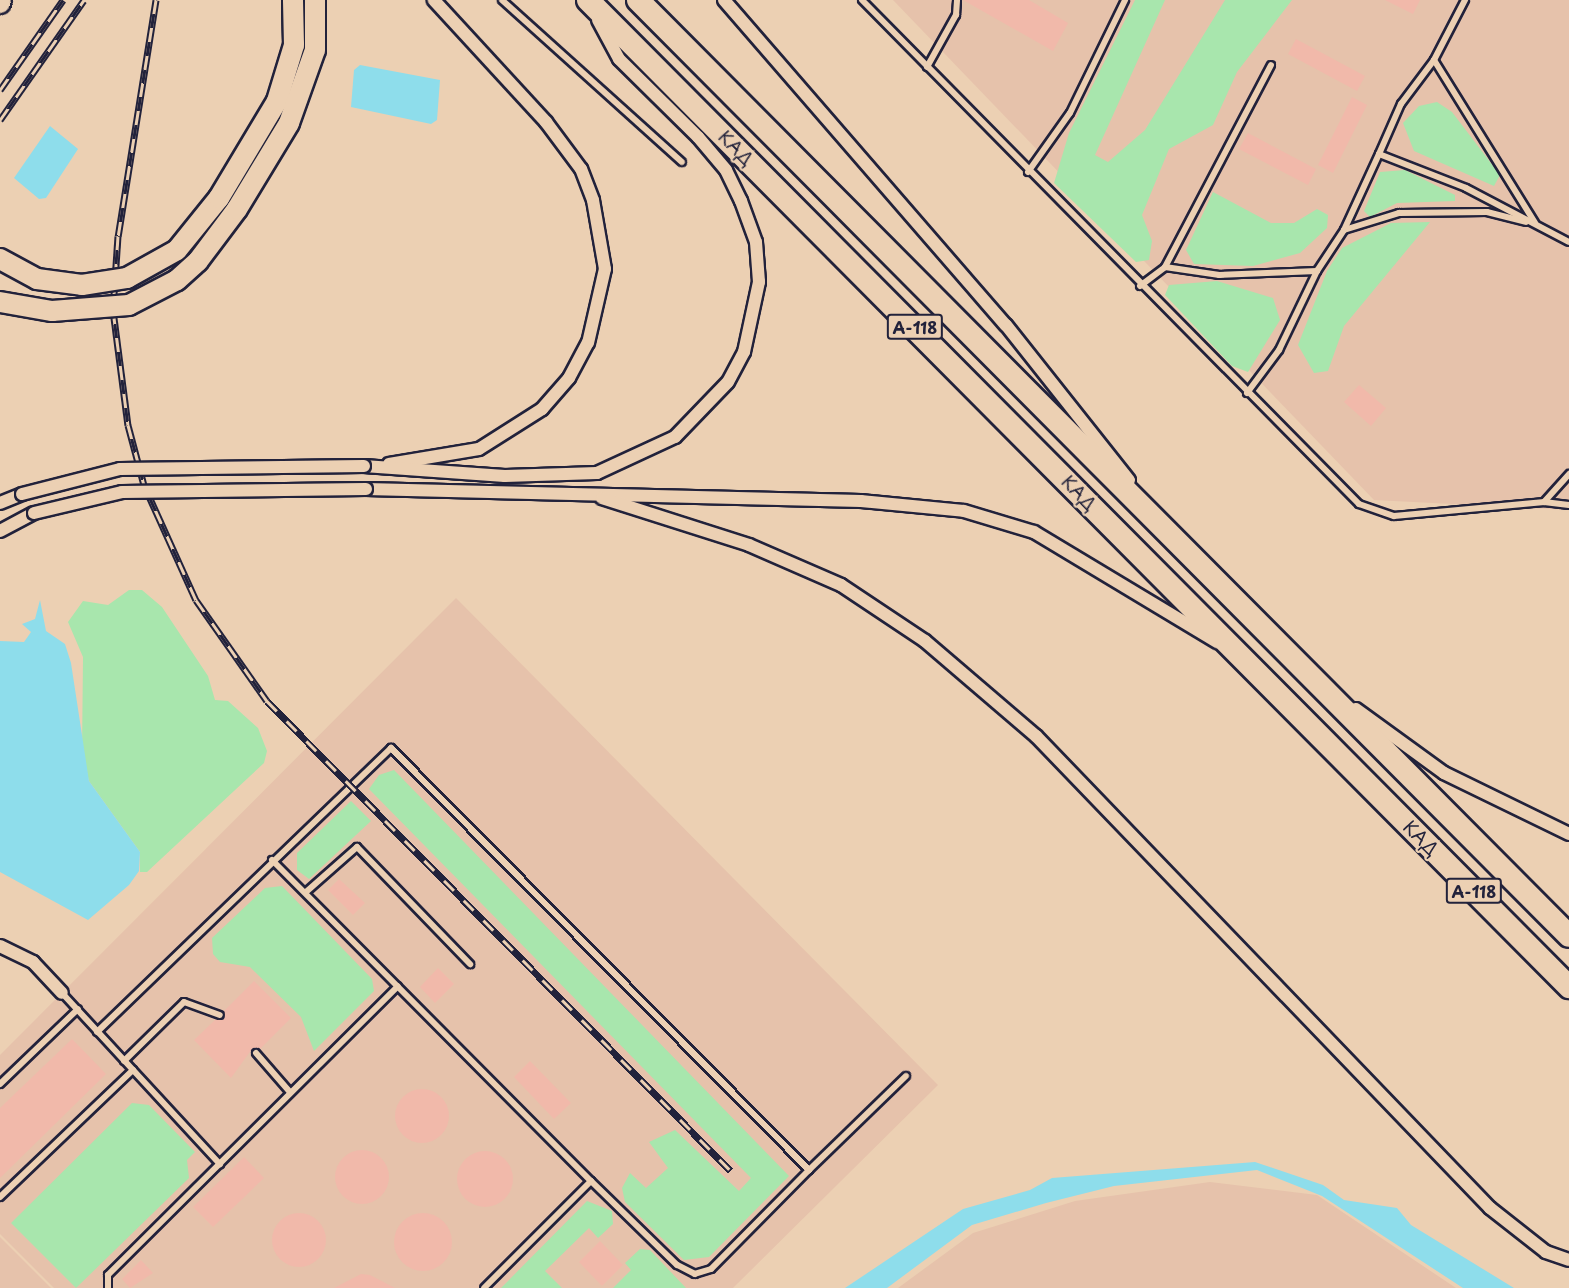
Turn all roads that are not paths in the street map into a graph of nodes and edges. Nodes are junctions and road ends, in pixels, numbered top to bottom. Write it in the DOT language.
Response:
graph roads {
  1 [pos="293,0"];
  2 [pos="315,0"];
  3 [pos="434,0"];
  4 [pos="502,0"];
  5 [pos="588,0"];
  6 [pos="638,0"];
  7 [pos="724,0"];
  8 [pos="862,0"];
  9 [pos="957,0"];
  10 [pos="1125,0"];
  11 [pos="1466,0"];
  12 [pos="1434,60"];
  13 [pos="1271,65"];
  14 [pos="927,67"];
  15 [pos="1379,154"];
  16 [pos="682,162"];
  17 [pos="1028,172"];
  18 [pos="1536,224"];
  19 [pos="1344,230"];
  20 [pos="1569,242"];
  21 [pos="0,259"];
  22 [pos="1165,267"];
  23 [pos="1317,271"];
  24 [pos="1140,286"];
  25 [pos="0,302"];
  26 [pos="1247,393"];
  27 [pos="364,466"];
  28 [pos="1569,474"];
  29 [pos="603,498"];
  30 [pos="1544,502"];
  31 [pos="0,503"];
  32 [pos="1569,505"];
  33 [pos="0,531"];
  34 [pos="1195,563"];
  35 [pos="1242,655"];
  36 [pos="1298,665"];
  37 [pos="1569,834"];
  38 [pos="272,860"];
  39 [pos="306,892"];
  40 [pos="1569,936"];
  41 [pos="0,946"];
  42 [pos="470,964"];
  43 [pos="398,986"];
  44 [pos="1569,987"];
  45 [pos="63,993"];
  46 [pos="78,1009"];
  47 [pos="220,1015"];
  48 [pos="97,1032"];
  49 [pos="256,1053"];
  50 [pos="124,1061"];
  51 [pos="133,1070"];
  52 [pos="906,1076"];
  53 [pos="0,1084"];
  54 [pos="290,1091"];
  55 [pos="220,1164"];
  56 [pos="809,1170"];
  57 [pos="591,1181"];
  58 [pos="0,1197"];
  59 [pos="1569,1260"];
  60 [pos="108,1288"];
  61 [pos="484,1288"];
  1 -- 21 [label="main road, bridge"];
  2 -- 25 [label="main road, bridge"];
  3 -- 27 [label="street"];
  4 -- 16 [label="lane"];
  5 -- 27 [label="street"];
  5 -- 35 [label="highway, КАД / А-118"];
  6 -- 34 [label="highway, КАД / А-118"];
  7 -- 34 [label="street"];
  8 -- 14 [label="lane"];
  9 -- 14 [label="lane"];
  10 -- 17 [label="lane"];
  11 -- 12 [label="lane"];
  12 -- 15 [label="lane"];
  12 -- 18 [label="lane"];
  13 -- 22 [label="lane"];
  14 -- 17 [label="lane"];
  15 -- 18 [label="lane"];
  15 -- 19 [label="lane"];
  17 -- 24 [label="lane"];
  18 -- 19 [label="lane"];
  18 -- 20 [label="lane"];
  19 -- 23 [label="lane"];
  22 -- 23 [label="lane"];
  22 -- 24 [label="lane"];
  23 -- 26 [label="lane"];
  24 -- 26 [label="lane"];
  26 -- 30 [label="lane"];
  27 -- 31 [label="street, bridge"];
  28 -- 30 [label="lane"];
  29 -- 33 [label="street, bridge"];
  29 -- 35 [label="street"];
  29 -- 59 [label="street"];
  30 -- 32 [label="lane"];
  34 -- 36 [label="highway, КАД / А-118"];
  35 -- 44 [label="highway, КАД / А-118"];
  36 -- 37 [label="street"];
  36 -- 40 [label="highway, КАД / А-118"];
  38 -- 39 [label="lane"];
  38 -- 48 [label="lane"];
  38 -- 56 [label="lane"];
  39 -- 42 [label="lane"];
  39 -- 43 [label="lane"];
  41 -- 45 [label="street"];
  43 -- 54 [label="lane"];
  43 -- 57 [label="lane"];
  45 -- 46 [label="lane"];
  46 -- 48 [label="lane"];
  46 -- 53 [label="lane"];
  47 -- 50 [label="lane"];
  48 -- 50 [label="lane"];
  49 -- 54 [label="lane"];
  50 -- 51 [label="lane"];
  51 -- 55 [label="lane"];
  51 -- 58 [label="lane"];
  52 -- 56 [label="lane"];
  54 -- 55 [label="lane"];
  55 -- 60 [label="lane"];
  56 -- 57 [label="lane"];
  57 -- 61 [label="lane"];
}
